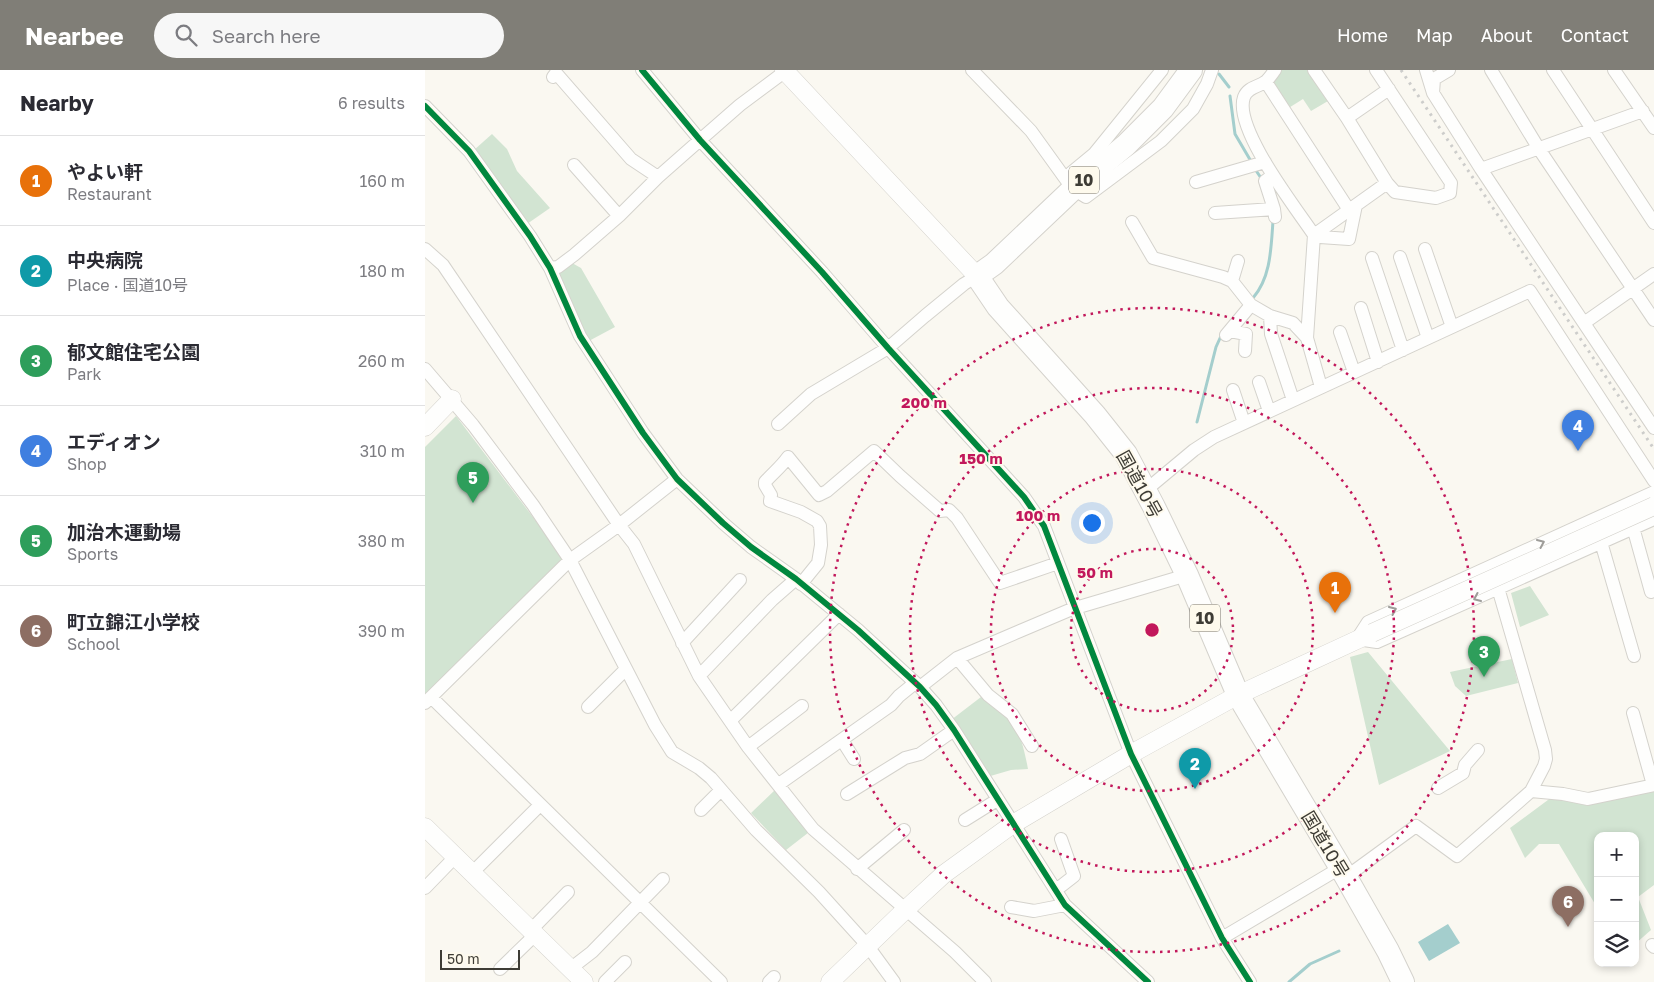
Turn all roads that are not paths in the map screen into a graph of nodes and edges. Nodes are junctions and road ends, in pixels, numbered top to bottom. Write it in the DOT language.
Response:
graph roads {
  1 [pos="642,70"];
  2 [pos="972,70"];
  3 [pos="1162,70"];
  4 [pos="1213,70"];
  5 [pos="1275,70"];
  6 [pos="1314,70"];
  7 [pos="1376,70"];
  8 [pos="1426,70"];
  9 [pos="1449,70"];
  10 [pos="1491,70"];
  11 [pos="1553,70"];
  12 [pos="1613,70"];
  13 [pos="785,71"];
  14 [pos="1188,74"];
  15 [pos="553,77"];
  16 [pos="1265,82"];
  17 [pos="1389,90"];
  18 [pos="1433,92"];
  19 [pos="425,106"];
  20 [pos="1643,111"];
  21 [pos="1347,118"];
  22 [pos="1654,128"];
  23 [pos="1593,129"];
  24 [pos="700,140"];
  25 [pos="1539,149"];
  26 [pos="1265,162"];
  27 [pos="574,166"];
  28 [pos="1481,169"];
  29 [pos="1273,175"];
  30 [pos="658,177"];
  31 [pos="1197,182"];
  32 [pos="1387,183"];
  33 [pos="1073,189"];
  34 [pos="1352,207"];
  35 [pos="1215,213"];
  36 [pos="619,216"];
  37 [pos="1131,222"];
  38 [pos="1654,223"];
  39 [pos="1313,235"];
  40 [pos="425,249"];
  41 [pos="1425,249"];
  42 [pos="1400,257"];
  43 [pos="1372,258"];
  44 [pos="1238,261"];
  45 [pos="549,268"];
  46 [pos="1654,274"];
  47 [pos="977,276"];
  48 [pos="1232,281"];
  49 [pos="1633,289"];
  50 [pos="1251,305"];
  51 [pos="1361,308"];
  52 [pos="1270,316"];
  53 [pos="1654,320"];
  54 [pos="1583,323"];
  55 [pos="1452,328"];
  56 [pos="1340,332"];
  57 [pos="1307,338"];
  58 [pos="1428,338"];
  59 [pos="888,348"];
  60 [pos="1403,350"];
  61 [pos="1245,351"];
  62 [pos="1378,362"];
  63 [pos="425,369"];
  64 [pos="1354,372"];
  65 [pos="1259,382"];
  66 [pos="1321,387"];
  67 [pos="1233,390"];
  68 [pos="452,399"];
  69 [pos="1293,400"];
  70 [pos="1269,411"];
  71 [pos="1244,423"];
  72 [pos="778,424"];
  73 [pos="425,426"];
  74 [pos="1654,428"];
  75 [pos="677,479"];
  76 [pos="1654,481"];
  77 [pos="1145,490"];
  78 [pos="1654,492"];
  79 [pos="1625,506"];
  80 [pos="1654,506"];
  81 [pos="1654,519"];
  82 [pos="619,525"];
  83 [pos="1634,527"];
  84 [pos="1601,542"];
  85 [pos="569,560"];
  86 [pos="1058,563"];
  87 [pos="1490,566"];
  88 [pos="1187,575"];
  89 [pos="740,580"];
  90 [pos="799,582"];
  91 [pos="1499,588"];
  92 [pos="1651,592"];
  93 [pos="1076,609"];
  94 [pos="839,614"];
  95 [pos="1364,636"];
  96 [pos="681,642"];
  97 [pos="1634,656"];
  98 [pos="957,658"];
  99 [pos="626,669"];
  100 [pos="699,676"];
  101 [pos="917,685"];
  102 [pos="1239,695"];
  103 [pos="428,700"];
  104 [pos="590,700"];
  105 [pos="802,706"];
  106 [pos="1633,713"];
  107 [pos="730,721"];
  108 [pos="954,730"];
  109 [pos="842,740"];
  110 [pos="1032,746"];
  111 [pos="748,747"];
  112 [pos="1478,750"];
  113 [pos="1131,754"];
  114 [pos="854,759"];
  115 [pos="779,784"];
  116 [pos="1653,785"];
  117 [pos="1438,788"];
  118 [pos="721,790"];
  119 [pos="1531,791"];
  120 [pos="847,794"];
  121 [pos="997,800"];
  122 [pos="540,805"];
  123 [pos="701,810"];
  124 [pos="965,820"];
  125 [pos="1013,824"];
  126 [pos="425,827"];
  127 [pos="904,830"];
  128 [pos="1061,839"];
  129 [pos="455,857"];
  130 [pos="857,869"];
  131 [pos="472,873"];
  132 [pos="1343,873"];
  133 [pos="663,879"];
  134 [pos="425,888"];
  135 [pos="1056,890"];
  136 [pos="568,892"];
  137 [pos="640,903"];
  138 [pos="1065,905"];
  139 [pos="1011,907"];
  140 [pos="905,910"];
  141 [pos="533,933"];
  142 [pos="1222,938"];
  143 [pos="867,946"];
  144 [pos="625,962"];
  145 [pos="500,969"];
  146 [pos="570,969"];
  147 [pos="584,982"];
  148 [pos="605,982"];
  149 [pos="721,982"];
  150 [pos="830,982"];
  151 [pos="893,982"];
  152 [pos="985,982"];
  153 [pos="1147,982"];
  154 [pos="1250,982"];
  155 [pos="1403,982"];
  1 -- 24 [label="street"];
  2 -- 33 [label="street"];
  3 -- 33 [label="street"];
  4 -- 33 [label="street"];
  5 -- 16 [label="street"];
  6 -- 21 [label="street"];
  7 -- 17 [label="street"];
  8 -- 18 [label="street"];
  9 -- 18 [label="street"];
  10 -- 25 [label="street"];
  11 -- 23 [label="street"];
  12 -- 20 [label="street"];
  13 -- 24 [label="street"];
  13 -- 47 [label="street"];
  14 -- 33 [label="highway, 10"];
  15 -- 30 [label="street"];
  16 -- 26 [label="street"];
  16 -- 34 [label="street"];
  17 -- 21 [label="street"];
  17 -- 32 [label="street"];
  18 -- 28 [label="street"];
  19 -- 45 [label="street"];
  20 -- 22 [label="street"];
  20 -- 23 [label="street"];
  21 -- 32 [label="street"];
  23 -- 25 [label="street"];
  23 -- 38 [label="street"];
  24 -- 30 [label="street"];
  24 -- 59 [label="street"];
  25 -- 28 [label="street"];
  25 -- 49 [label="street"];
  26 -- 29 [label="street"];
  26 -- 31 [label="street"];
  27 -- 36 [label="street"];
  28 -- 54 [label="street"];
  29 -- 35 [label="street"];
  29 -- 39 [label="street"];
  30 -- 36 [label="street"];
  32 -- 34 [label="street"];
  33 -- 47 [label="highway, 10"];
  34 -- 39 [label="street"];
  34 -- 39 [label="street"];
  36 -- 45 [label="street"];
  37 -- 48 [label="street"];
  39 -- 57 [label="street"];
  40 -- 82 [label="street"];
  41 -- 55 [label="street"];
  42 -- 58 [label="street"];
  43 -- 60 [label="street"];
  44 -- 48 [label="street"];
  45 -- 75 [label="street"];
  46 -- 49 [label="street"];
  47 -- 59 [label="street"];
  47 -- 77 [label="highway, 国道10号 / 10"];
  48 -- 50 [label="street"];
  49 -- 53 [label="street"];
  49 -- 54 [label="street"];
  50 -- 52 [label="street"];
  50 -- 61 [label="street"];
  51 -- 62 [label="street"];
  52 -- 57 [label="street"];
  52 -- 69 [label="street"];
  54 -- 74 [label="street"];
  55 -- 58 [label="street"];
  55 -- 76 [label="street"];
  56 -- 64 [label="street"];
  57 -- 66 [label="street"];
  58 -- 60 [label="street"];
  59 -- 72 [label="street"];
  59 -- 86 [label="street"];
  60 -- 62 [label="street"];
  62 -- 64 [label="street"];
  63 -- 68 [label="street"];
  64 -- 66 [label="street"];
  65 -- 70 [label="street"];
  66 -- 69 [label="street"];
  67 -- 71 [label="street"];
  68 -- 73 [label="street"];
  68 -- 85 [label="street"];
  69 -- 70 [label="street"];
  70 -- 71 [label="street"];
  71 -- 77 [label="street"];
  75 -- 82 [label="street"];
  75 -- 90 [label="street"];
  77 -- 88 [label="highway, 国道10号 / 10"];
  78 -- 79 [label="street"];
  79 -- 83 [label="street"];
  87 -- 79 [label="street, one-way"];
  80 -- 95 [label="street, bridge"];
  81 -- 83 [label="street"];
  82 -- 85 [label="street"];
  82 -- 96 [label="street"];
  83 -- 84 [label="street"];
  83 -- 92 [label="street"];
  84 -- 91 [label="street"];
  84 -- 97 [label="street"];
  85 -- 99 [label="street"];
  85 -- 103 [label="street"];
  86 -- 90 [label="street"];
  86 -- 93 [label="street"];
  87 -- 91 [label="street"];
  95 -- 87 [label="street, one-way"];
  88 -- 93 [label="street"];
  88 -- 102 [label="highway, 国道10号 / 10"];
  89 -- 96 [label="street"];
  90 -- 94 [label="street"];
  90 -- 100 [label="street"];
  91 -- 95 [label="street, one-way"];
  91 -- 119 [label="street"];
  93 -- 98 [label="street"];
  93 -- 113 [label="street"];
  94 -- 101 [label="street"];
  94 -- 107 [label="street"];
  95 -- 102 [label="street"];
  96 -- 100 [label="street"];
  98 -- 101 [label="street"];
  98 -- 110 [label="street"];
  99 -- 104 [label="street"];
  99 -- 118 [label="street"];
  100 -- 107 [label="street"];
  101 -- 108 [label="street"];
  101 -- 109 [label="street"];
  102 -- 113 [label="street"];
  102 -- 132 [label="highway, 国道10号 / 10"];
  103 -- 122 [label="street"];
  105 -- 111 [label="street"];
  106 -- 116 [label="street"];
  107 -- 111 [label="street"];
  108 -- 120 [label="street"];
  108 -- 121 [label="street"];
  109 -- 114 [label="street"];
  109 -- 115 [label="street"];
  111 -- 115 [label="street"];
  112 -- 117 [label="street"];
  113 -- 125 [label="street"];
  113 -- 142 [label="street"];
  115 -- 130 [label="street"];
  116 -- 119 [label="street"];
  118 -- 123 [label="street"];
  118 -- 143 [label="street"];
  119 -- 132 [label="street"];
  121 -- 124 [label="street"];
  121 -- 125 [label="street"];
  122 -- 131 [label="street"];
  122 -- 137 [label="street"];
  125 -- 135 [label="street"];
  125 -- 140 [label="street"];
  126 -- 129 [label="street"];
  127 -- 130 [label="street"];
  128 -- 135 [label="street"];
  129 -- 131 [label="street"];
  129 -- 134 [label="street"];
  130 -- 140 [label="street"];
  131 -- 141 [label="street"];
  132 -- 142 [label="street"];
  132 -- 155 [label="highway, 国道10号 / 10"];
  133 -- 137 [label="street"];
  135 -- 138 [label="street"];
  136 -- 141 [label="street"];
  137 -- 146 [label="street"];
  137 -- 149 [label="street"];
  138 -- 139 [label="street"];
  138 -- 153 [label="street"];
  140 -- 143 [label="street"];
  140 -- 152 [label="street"];
  141 -- 145 [label="street"];
  141 -- 146 [label="street"];
  142 -- 154 [label="street"];
  143 -- 150 [label="street"];
  143 -- 151 [label="street"];
  144 -- 148 [label="street"];
  146 -- 147 [label="street"];
}
